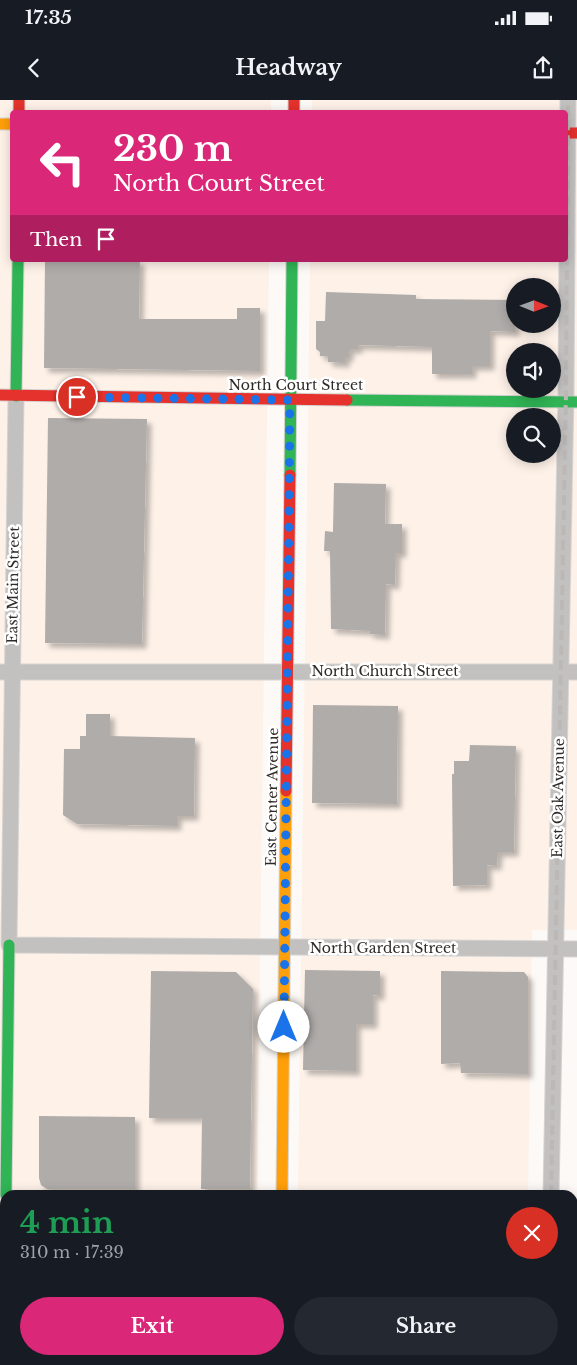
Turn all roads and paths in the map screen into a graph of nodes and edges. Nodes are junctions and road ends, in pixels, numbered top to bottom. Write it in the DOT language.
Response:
graph roads {
  1 [pos="568,100"];
  2 [pos="570,133"];
  3 [pos="18,262"];
  4 [pos="292,262"];
  5 [pos="0,395"];
  6 [pos="16,396"];
  7 [pos="290,400"];
  8 [pos="572,402"];
  9 [pos="561,671"];
  10 [pos="6,672"];
  11 [pos="288,672"];
  12 [pos="577,672"];
  13 [pos="9,945"];
  14 [pos="284,947"];
  15 [pos="577,948"];
  16 [pos="554,949"];
  17 [pos="6,1190"];
  18 [pos="282,1190"];
  19 [pos="551,1190"];
  1 -- 2 [label="street, East Oak Avenue"];
  2 -- 8 [label="street, East Oak Avenue"];
  3 -- 6 [label="street"];
  4 -- 7 [label="street, East Center Avenue"];
  5 -- 6 [label="street, North Court Street"];
  6 -- 7 [label="street, North Court Street"];
  6 -- 10 [label="street, East Main Street"];
  7 -- 8 [label="street, North Court Street"];
  7 -- 11 [label="street, East Center Avenue"];
  8 -- 9 [label="street, East Oak Avenue"];
  9 -- 11 [label="street, North Church Street"];
  9 -- 12 [label="street, North Church Street"];
  9 -- 16 [label="street, East Oak Avenue"];
  10 -- 11 [label="street, North Church Street"];
  10 -- 13 [label="street, East Main Street"];
  11 -- 14 [label="street, East Center Avenue"];
  13 -- 14 [label="street, North Garden Street"];
  13 -- 17 [label="street, East Main Street"];
  14 -- 16 [label="street, North Garden Street"];
  14 -- 18 [label="street, East Center Avenue"];
  15 -- 16 [label="street, North Garden Street"];
  16 -- 19 [label="street, East Oak Avenue"];
}
